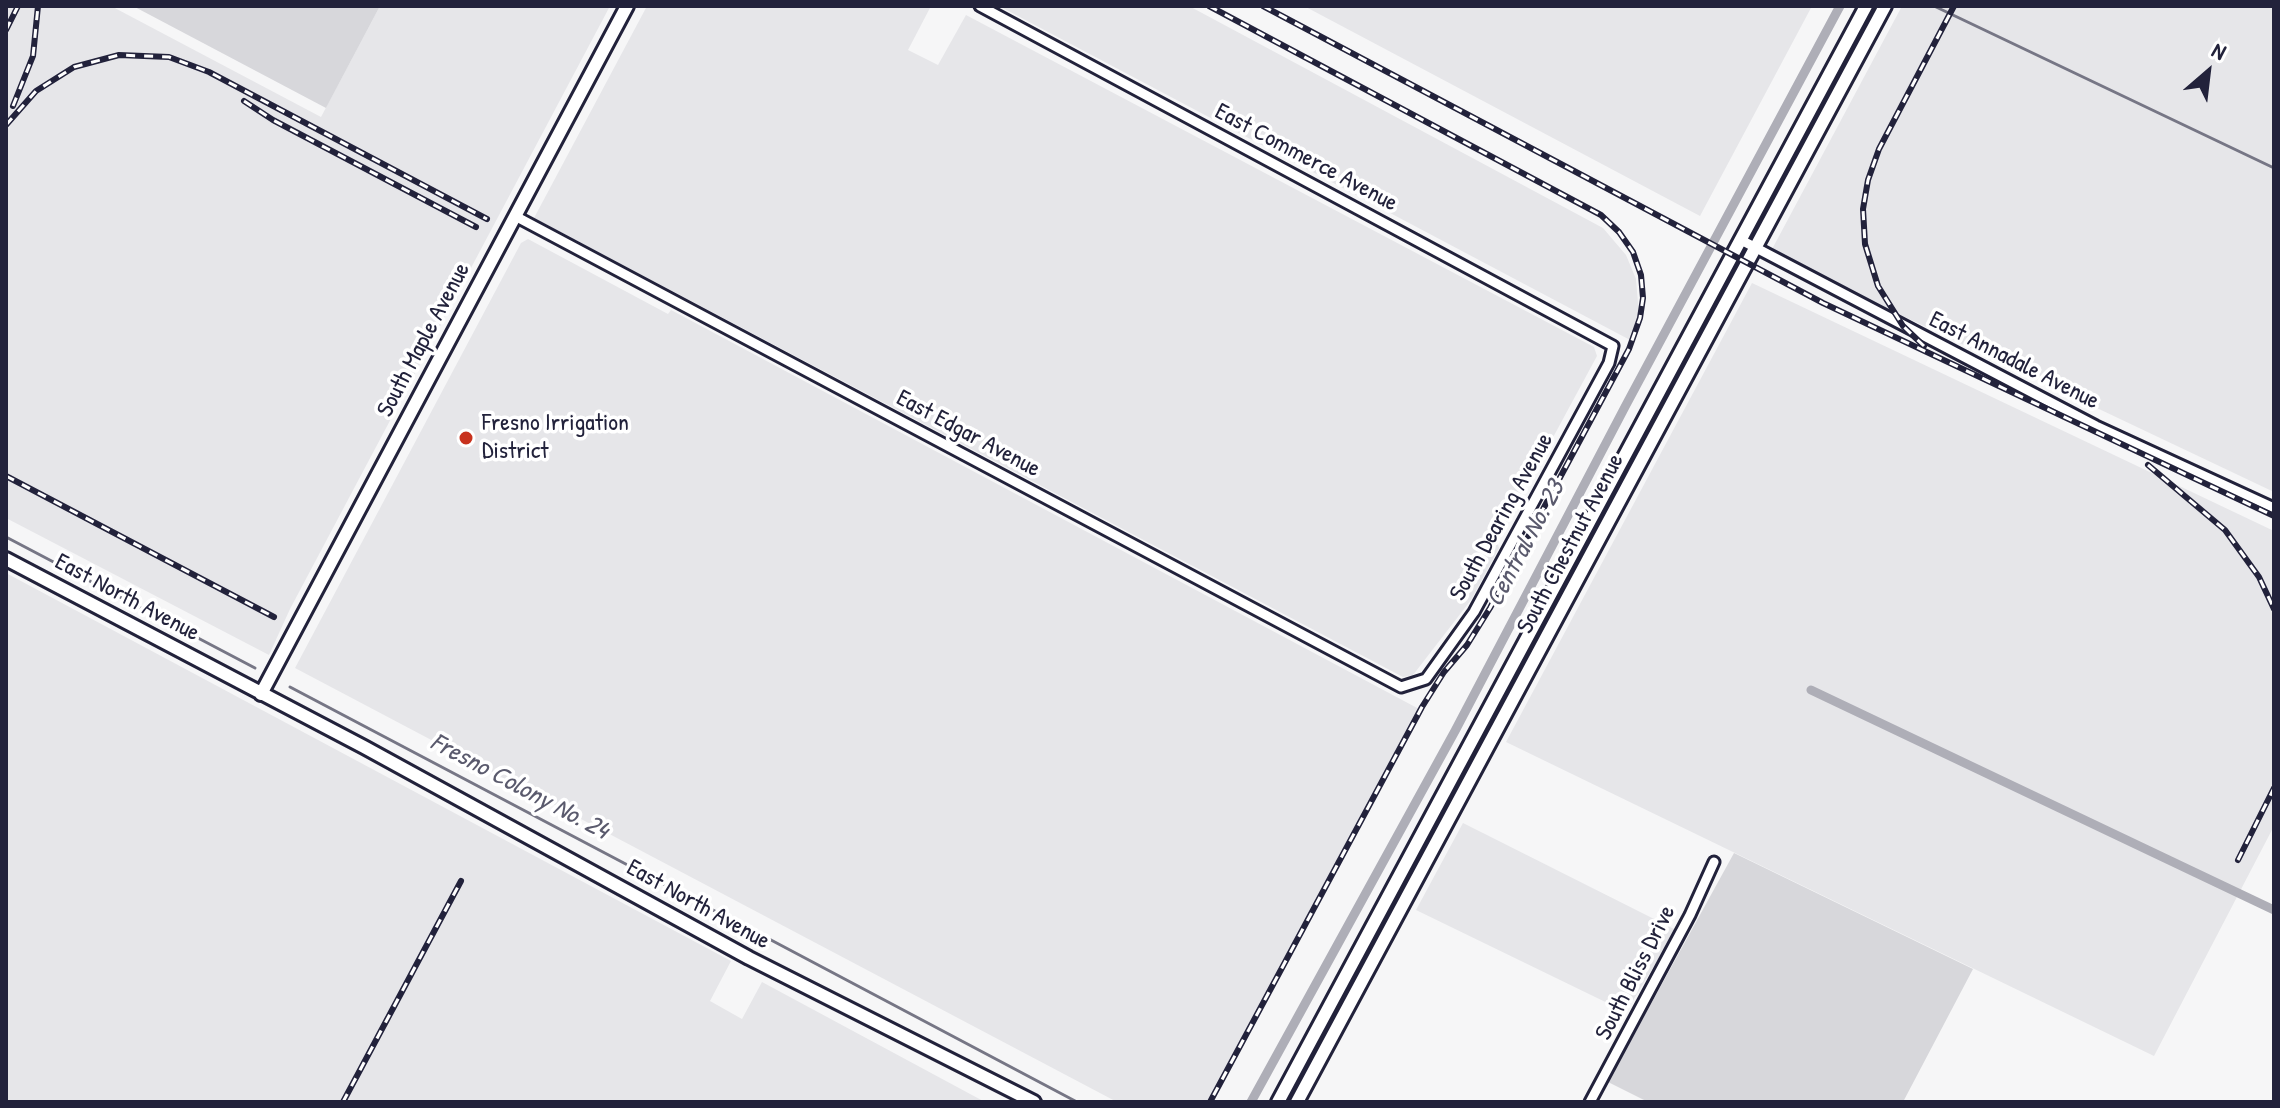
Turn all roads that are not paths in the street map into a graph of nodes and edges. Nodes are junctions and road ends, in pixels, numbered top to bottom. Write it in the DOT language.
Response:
graph roads {
  1 [pos="627,6"];
  2 [pos="980,6"];
  3 [pos="1866,6"];
  4 [pos="1885,6"];
  5 [pos="515,216"];
  6 [pos="1741,240"];
  7 [pos="1755,247"];
  8 [pos="1613,346"];
  9 [pos="2274,508"];
  10 [pos="6,559"];
  11 [pos="1401,687"];
  12 [pos="261,694"];
  13 [pos="1478,729"];
  14 [pos="1493,736"];
  15 [pos="1714,862"];
  16 [pos="1034,1102"];
  17 [pos="1278,1102"];
  18 [pos="1297,1102"];
  19 [pos="1590,1102"];
  1 -- 5 [label="main road, South Maple Avenue"];
  2 -- 8 [label="street, East Commerce Avenue"];
  3 -- 6 [label="main road, South Chestnut Avenue"];
  4 -- 7 [label="main road, South Chestnut Avenue"];
  5 -- 11 [label="street, East Edgar Avenue"];
  5 -- 12 [label="main road, South Maple Avenue"];
  6 -- 7 [label="street, East Annadale Avenue"];
  6 -- 13 [label="main road, South Chestnut Avenue"];
  7 -- 9 [label="street, East Annadale Avenue"];
  7 -- 14 [label="main road, South Chestnut Avenue"];
  8 -- 11 [label="street, South Dearing Avenue"];
  10 -- 12 [label="main road, East North Avenue"];
  12 -- 16 [label="main road, East North Avenue"];
  13 -- 14 [label="main road"];
  13 -- 17 [label="main road, South Chestnut Avenue"];
  14 -- 18 [label="main road, South Chestnut Avenue"];
  15 -- 19 [label="street, South Bliss Drive"];
}
